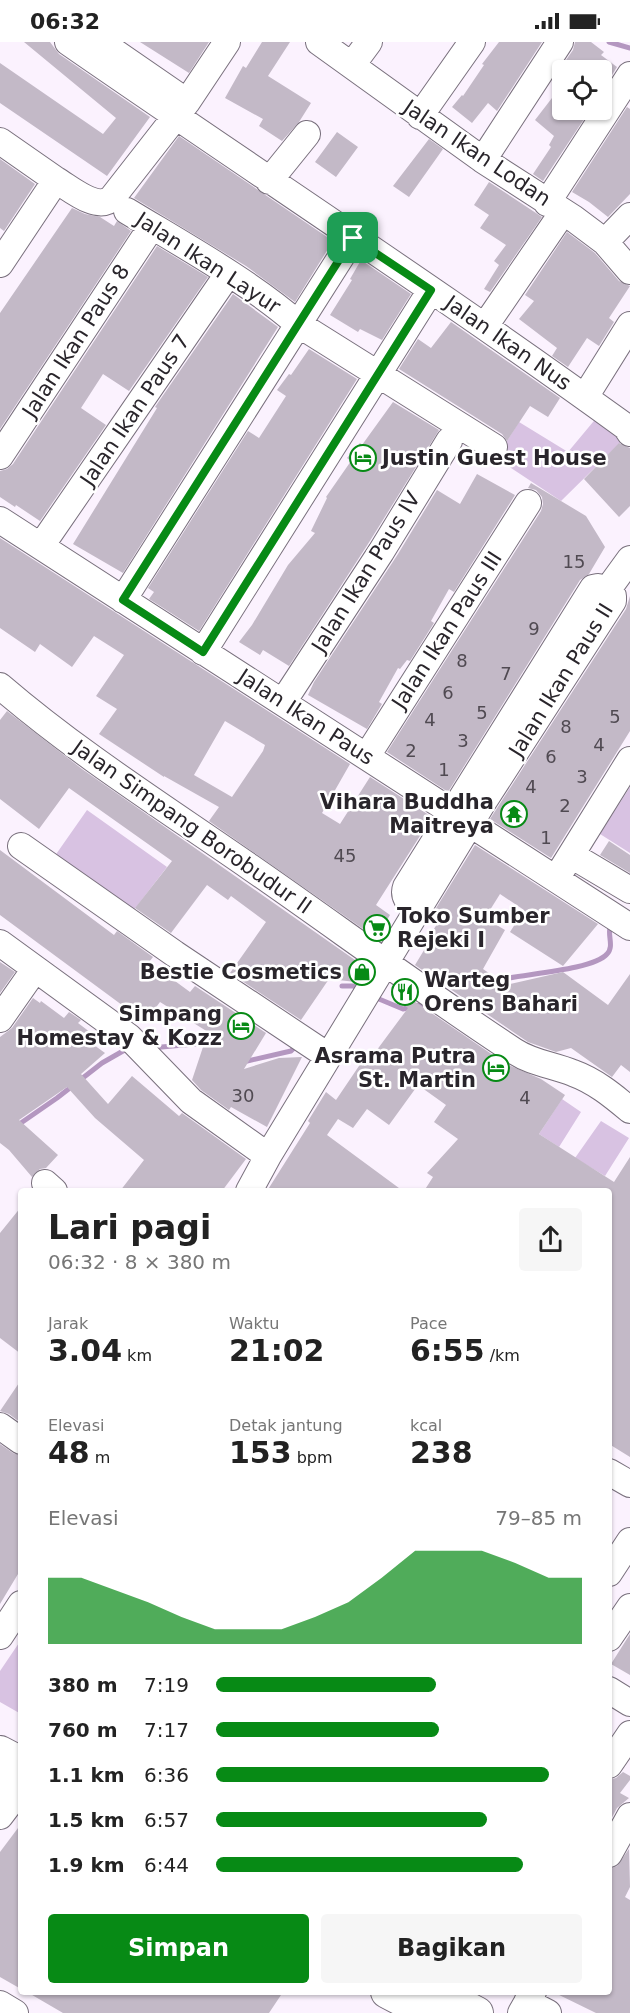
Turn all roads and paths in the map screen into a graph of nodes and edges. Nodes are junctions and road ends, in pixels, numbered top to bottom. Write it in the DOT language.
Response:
graph roads {
  1 [pos="68,42"];
  2 [pos="100,42"];
  3 [pos="227,42"];
  4 [pos="319,42"];
  5 [pos="369,42"];
  6 [pos="472,42"];
  7 [pos="560,42"];
  8 [pos="352,65"];
  9 [pos="630,75"];
  10 [pos="181,109"];
  11 [pos="420,116"];
  12 [pos="307,134"];
  13 [pos="0,141"];
  14 [pos="483,160"];
  15 [pos="56,180"];
  16 [pos="269,181"];
  17 [pos="555,207"];
  18 [pos="127,211"];
  19 [pos="630,216"];
  20 [pos="153,226"];
  21 [pos="353,238"];
  22 [pos="604,242"];
  23 [pos="0,264"];
  24 [pos="630,271"];
  25 [pos="228,274"];
  26 [pos="431,290"];
  27 [pos="298,324"];
  28 [pos="485,326"];
  29 [pos="630,326"];
  30 [pos="378,374"];
  31 [pos="585,397"];
  32 [pos="630,432"];
  33 [pos="449,441"];
  34 [pos="494,447"];
  35 [pos="0,456"];
  36 [pos="528,503"];
  37 [pos="0,520"];
  38 [pos="41,546"];
  39 [pos="630,559"];
  40 [pos="123,600"];
  41 [pos="203,652"];
  42 [pos="0,686"];
  43 [pos="283,702"];
  44 [pos="367,756"];
  45 [pos="630,760"];
  46 [pos="462,818"];
  47 [pos="21,846"];
  48 [pos="571,855"];
  49 [pos="556,879"];
  50 [pos="630,890"];
  51 [pos="621,922"];
  52 [pos="0,943"];
  53 [pos="387,964"];
  54 [pos="35,969"];
  55 [pos="0,1019"];
  56 [pos="328,1056"];
  57 [pos="630,1110"];
  58 [pos="268,1156"];
  59 [pos="251,1188"];
  60 [pos="0,1426"];
  61 [pos="18,1439"];
  62 [pos="612,1474"];
  63 [pos="630,1484"];
  64 [pos="628,1546"];
  65 [pos="612,1569"];
  66 [pos="630,1607"];
  67 [pos="18,1609"];
  68 [pos="612,1634"];
  69 [pos="0,1636"];
  70 [pos="612,1692"];
  71 [pos="630,1703"];
  72 [pos="0,1752"];
  73 [pos="15,1782"];
  74 [pos="0,1816"];
  75 [pos="630,1816"];
  76 [pos="612,1849"];
  77 [pos="393,1995"];
  78 [pos="443,1995"];
  79 [pos="0,2004"];
  80 [pos="15,2013"];
  81 [pos="427,2013"];
  82 [pos="477,2013"];
  1 -- 10 [label="street"];
  2 -- 10 [label="street"];
  3 -- 10 [label="street"];
  4 -- 8 [label="street, Jalan Ikan Lodan"];
  5 -- 8 [label="street"];
  6 -- 11 [label="street"];
  7 -- 14 [label="street"];
  8 -- 11 [label="street, Jalan Ikan Lodan"];
  9 -- 17 [label="street"];
  10 -- 15 [label="street"];
  10 -- 16 [label="street, Jalan Ikan Nus"];
  11 -- 14 [label="street, Jalan Ikan Lodan"];
  12 -- 16 [label="street"];
  13 -- 15 [label="street"];
  14 -- 17 [label="street, Jalan Ikan Lodan"];
  15 -- 23 [label="street"];
  16 -- 21 [label="street, Jalan Ikan Nus"];
  17 -- 22 [label="street, Jalan Ikan Lodan"];
  17 -- 28 [label="street"];
  18 -- 20 [label="street, Jalan Ikan Layur"];
  19 -- 22 [label="street"];
  20 -- 25 [label="street, Jalan Ikan Layur"];
  20 -- 35 [label="street, Jalan Ikan Paus 8"];
  21 -- 26 [label="street, Jalan Ikan Nus"];
  21 -- 27 [label="street"];
  22 -- 24 [label="street, Jalan Ikan Lodan"];
  25 -- 27 [label="street, Jalan Ikan Layur"];
  25 -- 38 [label="street, Jalan Ikan Paus 7"];
  26 -- 28 [label="street, Jalan Ikan Nus"];
  26 -- 30 [label="street"];
  27 -- 30 [label="street, Jalan Ikan Layur"];
  27 -- 40 [label="street"];
  28 -- 31 [label="street, Jalan Ikan Nus"];
  29 -- 31 [label="street"];
  30 -- 34 [label="street, Jalan Ikan Layur"];
  30 -- 41 [label="street"];
  31 -- 32 [label="street, Jalan Ikan Nus"];
  33 -- 43 [label="street, Jalan Ikan Paus IV"];
  36 -- 44 [label="street, Jalan Ikan Paus III"];
  37 -- 38 [label="street, Jalan Ikan Paus"];
  38 -- 40 [label="street, Jalan Ikan Paus"];
  39 -- 46 [label="street, Jalan Ikan Paus II"];
  40 -- 41 [label="street, Jalan Ikan Paus"];
  41 -- 43 [label="street, Jalan Ikan Paus"];
  42 -- 53 [label="street, Jalan Simpang Borobudur II"];
  43 -- 44 [label="street, Jalan Ikan Paus"];
  44 -- 46 [label="street, Jalan Ikan Paus"];
  45 -- 48 [label="street"];
  46 -- 49 [label="street, Jalan Ikan Paus"];
  46 -- 53 [label="street"];
  47 -- 56 [label="street"];
  48 -- 49 [label="street"];
  48 -- 50 [label="street"];
  49 -- 51 [label="street, Jalan Ikan Paus"];
  52 -- 54 [label="street"];
  53 -- 56 [label="street"];
  53 -- 57 [label="street, Jalan Simpang Borobudur II"];
  54 -- 55 [label="street"];
  54 -- 58 [label="street"];
  56 -- 58 [label="street"];
  58 -- 59 [label="street"];
  60 -- 61 [label="street"];
  62 -- 63 [label="street"];
  64 -- 65 [label="street"];
  66 -- 68 [label="street"];
  67 -- 69 [label="street"];
  70 -- 71 [label="street"];
  72 -- 73 [label="main road"];
  73 -- 74 [label="street"];
  75 -- 76 [label="street"];
  77 -- 81 [label="main road"];
  78 -- 82 [label="main road"];
  79 -- 80 [label="street"];
}
